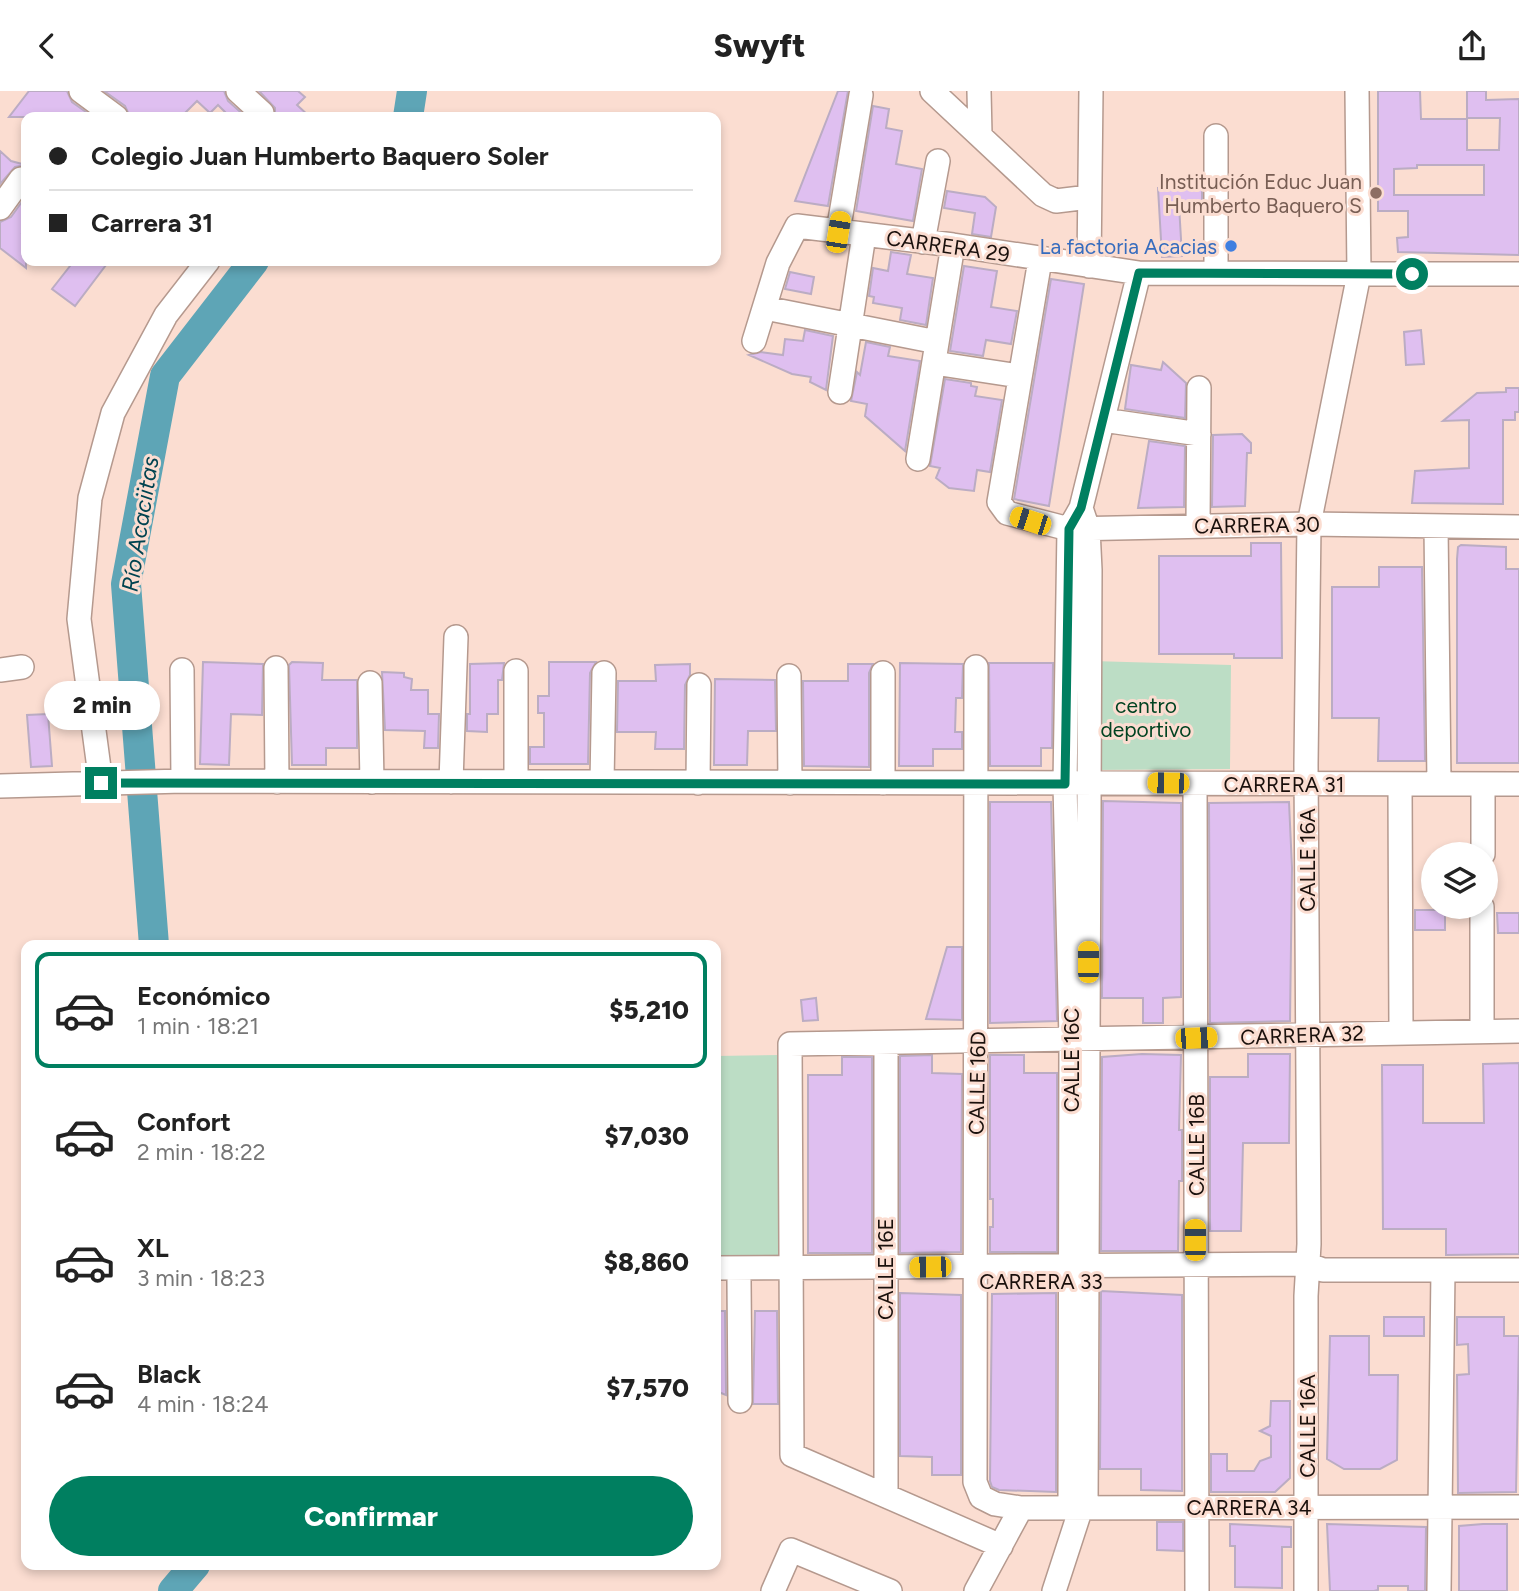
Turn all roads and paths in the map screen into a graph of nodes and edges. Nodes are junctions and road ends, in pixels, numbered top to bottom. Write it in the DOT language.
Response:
graph roads {
  1 [pos="80,91"];
  2 [pos="237,91"];
  3 [pos="932,91"];
  4 [pos="979,91"];
  5 [pos="1091,91"];
  6 [pos="1357,91"];
  7 [pos="861,95"];
  8 [pos="109,112"];
  9 [pos="261,112"];
  10 [pos="980,134"];
  11 [pos="1216,137"];
  12 [pos="938,161"];
  13 [pos="21,179"];
  14 [pos="1089,197"];
  15 [pos="0,208"];
  16 [pos="838,232"];
  17 [pos="864,235"];
  18 [pos="923,242"];
  19 [pos="953,245"];
  20 [pos="1040,260"];
  21 [pos="204,266"];
  22 [pos="1089,266"];
  23 [pos="1216,272"];
  24 [pos="1139,273"];
  25 [pos="1359,274"];
  26 [pos="1519,274"];
  27 [pos="765,309"];
  28 [pos="850,326"];
  29 [pos="754,341"];
  30 [pos="935,352"];
  31 [pos="1019,376"];
  32 [pos="1199,388"];
  33 [pos="840,391"];
  34 [pos="1103,420"];
  35 [pos="1199,434"];
  36 [pos="918,459"];
  37 [pos="1080,522"];
  38 [pos="1310,524"];
  39 [pos="1198,526"];
  40 [pos="1436,526"];
  41 [pos="1519,527"];
  42 [pos="456,637"];
  43 [pos="976,667"];
  44 [pos="276,669"];
  45 [pos="182,670"];
  46 [pos="516,671"];
  47 [pos="604,673"];
  48 [pos="883,673"];
  49 [pos="789,676"];
  50 [pos="370,683"];
  51 [pos="699,685"];
  52 [pos="176,782"];
  53 [pos="278,782"];
  54 [pos="372,782"];
  55 [pos="451,782"];
  56 [pos="516,782"];
  57 [pos="602,782"];
  58 [pos="1089,782"];
  59 [pos="104,783"];
  60 [pos="698,783"];
  61 [pos="790,783"];
  62 [pos="883,783"];
  63 [pos="978,783"];
  64 [pos="1065,784"];
  65 [pos="1195,784"];
  66 [pos="1307,784"];
  67 [pos="1400,784"];
  68 [pos="1439,784"];
  69 [pos="1483,784"];
  70 [pos="1519,784"];
  71 [pos="0,786"];
  72 [pos="1483,842"];
  73 [pos="1482,919"];
  74 [pos="1482,1031"];
  75 [pos="1519,1031"];
  76 [pos="1401,1033"];
  77 [pos="1307,1034"];
  78 [pos="1196,1038"];
  79 [pos="1080,1039"];
  80 [pos="978,1041"];
  81 [pos="886,1043"];
  82 [pos="721,1268"];
  83 [pos="1443,1270"];
  84 [pos="1519,1270"];
  85 [pos="1312,1271"];
  86 [pos="975,1273"];
  87 [pos="1079,1273"];
  88 [pos="1195,1273"];
  89 [pos="792,1274"];
  90 [pos="885,1274"];
  91 [pos="739,1281"];
  92 [pos="721,1282"];
  93 [pos="740,1401"];
  94 [pos="886,1495"];
  95 [pos="981,1497"];
  96 [pos="1021,1507"];
  97 [pos="1196,1507"];
  98 [pos="1306,1507"];
  99 [pos="1439,1507"];
  100 [pos="1519,1507"];
  101 [pos="1079,1508"];
  102 [pos="1001,1546"];
  103 [pos="863,1586"];
  104 [pos="773,1591"];
  105 [pos="890,1591"];
  106 [pos="976,1591"];
  107 [pos="1054,1591"];
  108 [pos="1197,1591"];
  109 [pos="1306,1591"];
  110 [pos="1439,1591"];
  1 -- 8 [label="street"];
  2 -- 9 [label="street"];
  3 -- 10 [label="street"];
  4 -- 10 [label="street"];
  5 -- 14 [label="street"];
  6 -- 25 [label="street, CALLE 16A"];
  7 -- 16 [label="street"];
  10 -- 14 [label="street"];
  11 -- 23 [label="street"];
  12 -- 18 [label="street"];
  13 -- 15 [label="street"];
  14 -- 22 [label="street"];
  16 -- 17 [label="street, CARRERA 29"];
  16 -- 27 [label="street, CARRERA 29"];
  17 -- 18 [label="street, CARRERA 29"];
  17 -- 28 [label="street"];
  18 -- 19 [label="street, CARRERA 29"];
  19 -- 20 [label="street, CARRERA 29"];
  19 -- 30 [label="street"];
  20 -- 22 [label="street, CARRERA 29"];
  20 -- 31 [label="street"];
  21 -- 59 [label="street"];
  22 -- 24 [label="street, CARRERA 29"];
  23 -- 24 [label="street, CARRERA 29"];
  23 -- 25 [label="street, CARRERA 29"];
  24 -- 34 [label="street"];
  25 -- 26 [label="street, CARRERA 29"];
  25 -- 38 [label="street, CALLE 16A"];
  27 -- 28 [label="street"];
  27 -- 29 [label="street"];
  28 -- 30 [label="street"];
  28 -- 33 [label="street"];
  30 -- 31 [label="street"];
  30 -- 36 [label="street"];
  31 -- 37 [label="street, CARRERA 30"];
  32 -- 35 [label="street"];
  34 -- 35 [label="street"];
  34 -- 37 [label="street"];
  35 -- 39 [label="street"];
  37 -- 39 [label="street, CARRERA 30"];
  37 -- 58 [label="street, CALLE 16C"];
  37 -- 64 [label="street, CALLE 16C"];
  38 -- 39 [label="street, CARRERA 30"];
  38 -- 40 [label="street, CARRERA 30"];
  38 -- 66 [label="street, CALLE 16A"];
  40 -- 41 [label="street, CARRERA 30"];
  40 -- 68 [label="street"];
  42 -- 55 [label="street"];
  43 -- 63 [label="street, CALLE 16D"];
  44 -- 53 [label="street"];
  45 -- 52 [label="street"];
  46 -- 56 [label="street"];
  47 -- 57 [label="street"];
  48 -- 62 [label="street"];
  49 -- 61 [label="street"];
  50 -- 54 [label="street"];
  51 -- 60 [label="street"];
  52 -- 53 [label="street, CARRERA 31"];
  52 -- 59 [label="street, CARRERA 31"];
  53 -- 54 [label="street, CARRERA 31"];
  54 -- 55 [label="street, CARRERA 31"];
  55 -- 56 [label="street, CARRERA 31"];
  56 -- 57 [label="street, CARRERA 31"];
  57 -- 60 [label="street, CARRERA 31"];
  58 -- 64 [label="street, CARRERA 31"];
  58 -- 65 [label="street, CARRERA 31"];
  58 -- 79 [label="street, CALLE 16C"];
  59 -- 71 [label="street, CARRERA 31"];
  60 -- 61 [label="street, CARRERA 31"];
  61 -- 62 [label="street, CARRERA 31"];
  62 -- 63 [label="street, CARRERA 31"];
  63 -- 64 [label="street, CARRERA 31"];
  63 -- 80 [label="street, CALLE 16D"];
  64 -- 79 [label="street, CALLE 16C"];
  65 -- 66 [label="street, CARRERA 31"];
  65 -- 78 [label="street, CALLE 16B"];
  66 -- 67 [label="street, CARRERA 31"];
  66 -- 77 [label="street, CALLE 16A"];
  67 -- 68 [label="street, CARRERA 31"];
  67 -- 76 [label="street"];
  68 -- 69 [label="street, CARRERA 31"];
  69 -- 70 [label="street, CARRERA 31"];
  69 -- 72 [label="street"];
  73 -- 74 [label="street"];
  74 -- 75 [label="street, CARRERA 32"];
  74 -- 76 [label="street, CARRERA 32"];
  76 -- 77 [label="street, CARRERA 32"];
  77 -- 78 [label="street, CARRERA 32"];
  77 -- 85 [label="street, CALLE 16A"];
  78 -- 79 [label="street, CARRERA 32"];
  78 -- 88 [label="street, CALLE 16B"];
  79 -- 80 [label="street, CARRERA 32"];
  79 -- 87 [label="street, CALLE 16C"];
  80 -- 81 [label="street, CARRERA 32"];
  80 -- 86 [label="street, CALLE 16D"];
  81 -- 89 [label="street, CARRERA 32"];
  81 -- 90 [label="street, CALLE 16E"];
  82 -- 89 [label="street, CARRERA 33"];
  83 -- 84 [label="street, CARRERA 33"];
  83 -- 85 [label="street, CARRERA 33"];
  83 -- 99 [label="street"];
  85 -- 88 [label="street, CARRERA 33"];
  85 -- 98 [label="street, CALLE 16A"];
  86 -- 87 [label="street, CARRERA 33"];
  86 -- 90 [label="street, CARRERA 33"];
  86 -- 95 [label="street, CALLE 16D"];
  87 -- 88 [label="street, CARRERA 33"];
  87 -- 101 [label="street, CALLE 16C"];
  88 -- 97 [label="street, CALLE 16B"];
  89 -- 90 [label="street, CARRERA 33"];
  89 -- 91 [label="street, CARRERA 33"];
  89 -- 94 [label="street"];
  90 -- 94 [label="street, CALLE 16E"];
  91 -- 92 [label="street, CARRERA 33"];
  91 -- 93 [label="street"];
  94 -- 102 [label="street"];
  95 -- 96 [label="street, CARRERA 34"];
  96 -- 101 [label="street, CARRERA 34"];
  96 -- 102 [label="street"];
  97 -- 98 [label="street, CARRERA 34"];
  97 -- 101 [label="street, CARRERA 34"];
  97 -- 108 [label="street, CALLE 16B"];
  98 -- 99 [label="street, CARRERA 34"];
  98 -- 109 [label="street, CALLE 16A"];
  99 -- 100 [label="street, CARRERA 34"];
  99 -- 110 [label="street"];
  101 -- 107 [label="street, CALLE 16C"];
  102 -- 106 [label="street"];
  103 -- 104 [label="street"];
  103 -- 105 [label="street"];
}
